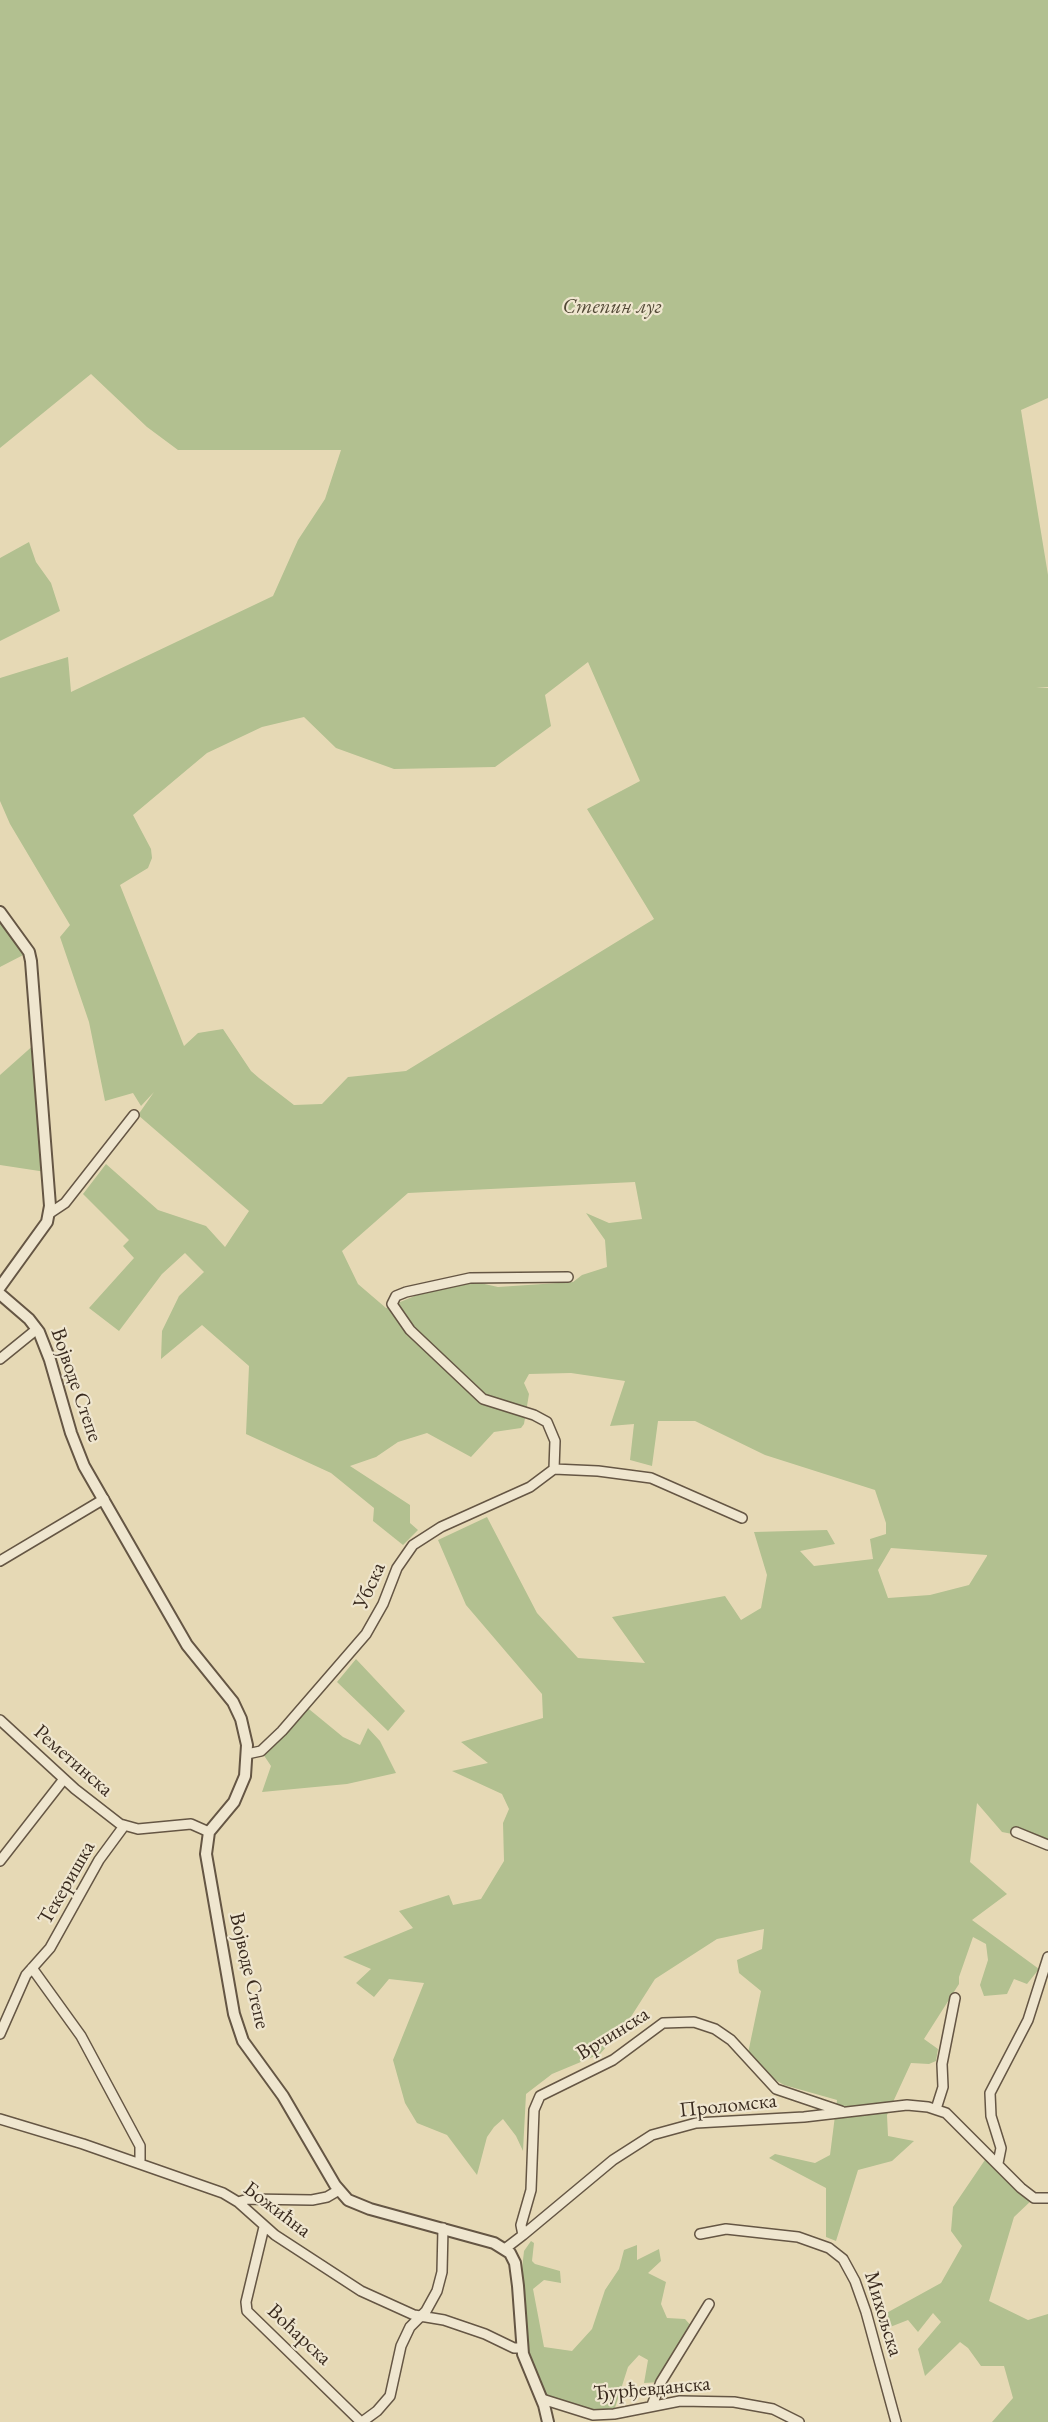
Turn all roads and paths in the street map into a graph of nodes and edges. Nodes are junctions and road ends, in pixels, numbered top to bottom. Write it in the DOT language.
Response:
graph roads {
  1 [pos="0,912"];
  2 [pos="134,1115"];
  3 [pos="50,1213"];
  4 [pos="568,1277"];
  5 [pos="0,1287"];
  6 [pos="0,1294"];
  7 [pos="37,1329"];
  8 [pos="0,1359"];
  9 [pos="554,1469"];
  10 [pos="104,1499"];
  11 [pos="742,1518"];
  12 [pos="0,1561"];
  13 [pos="0,1720"];
  14 [pos="247,1754"];
  15 [pos="64,1779"];
  16 [pos="124,1826"];
  17 [pos="209,1832"];
  18 [pos="1016,1832"];
  19 [pos="1048,1845"];
  20 [pos="0,1862"];
  21 [pos="1048,1957"];
  22 [pos="32,1968"];
  23 [pos="955,1998"];
  24 [pos="0,2034"];
  25 [pos="936,2109"];
  26 [pos="844,2112"];
  27 [pos="0,2120"];
  28 [pos="140,2163"];
  29 [pos="998,2163"];
  30 [pos="339,2190"];
  31 [pos="1048,2198"];
  32 [pos="238,2202"];
  33 [pos="264,2228"];
  34 [pos="443,2228"];
  35 [pos="700,2234"];
  36 [pos="523,2235"];
  37 [pos="506,2248"];
  38 [pos="709,2304"];
  39 [pos="421,2316"];
  40 [pos="522,2348"];
  41 [pos="542,2400"];
  42 [pos="652,2405"];
  43 [pos="361,2422"];
  44 [pos="548,2422"];
  45 [pos="799,2422"];
  46 [pos="896,2422"];
  1 -- 3 [label="street"];
  2 -- 3 [label="street"];
  3 -- 5 [label="street"];
  4 -- 9 [label="street"];
  6 -- 7 [label="street, Војводе Степе"];
  7 -- 8 [label="street"];
  7 -- 10 [label="street, Војводе Степе"];
  9 -- 11 [label="street"];
  9 -- 14 [label="street, Убска"];
  10 -- 12 [label="street"];
  10 -- 14 [label="street, Војводе Степе"];
  13 -- 15 [label="street, Реметинска"];
  14 -- 17 [label="street, Војводе Степе"];
  15 -- 16 [label="street, Реметинска"];
  15 -- 20 [label="street"];
  16 -- 17 [label="street"];
  16 -- 22 [label="street, Текеришка"];
  17 -- 30 [label="street, Војводе Степе"];
  18 -- 19 [label="street"];
  21 -- 29 [label="street"];
  22 -- 24 [label="street, Текеришка"];
  22 -- 28 [label="street"];
  23 -- 25 [label="street"];
  25 -- 26 [label="street, Проломска"];
  25 -- 29 [label="street, Проломска"];
  26 -- 36 [label="street, Проломска"];
  26 -- 36 [label="street, Врчинска"];
  27 -- 28 [label="street, Божићна"];
  28 -- 32 [label="street, Божићна"];
  29 -- 31 [label="street, Проломска"];
  30 -- 32 [label="street"];
  30 -- 34 [label="street, Војводе Степе"];
  32 -- 33 [label="street, Божићна"];
  33 -- 39 [label="street, Божићна"];
  33 -- 43 [label="street, Воћарска"];
  34 -- 37 [label="street, Војводе Степе"];
  34 -- 39 [label="street"];
  35 -- 46 [label="street, Михољска"];
  36 -- 37 [label="street"];
  37 -- 40 [label="street"];
  38 -- 42 [label="street"];
  39 -- 40 [label="street, Божићна"];
  39 -- 43 [label="street"];
  40 -- 41 [label="street"];
  41 -- 42 [label="street, Ђурђевданска"];
  41 -- 44 [label="street"];
  42 -- 45 [label="street, Ђурђевданска"];
}
